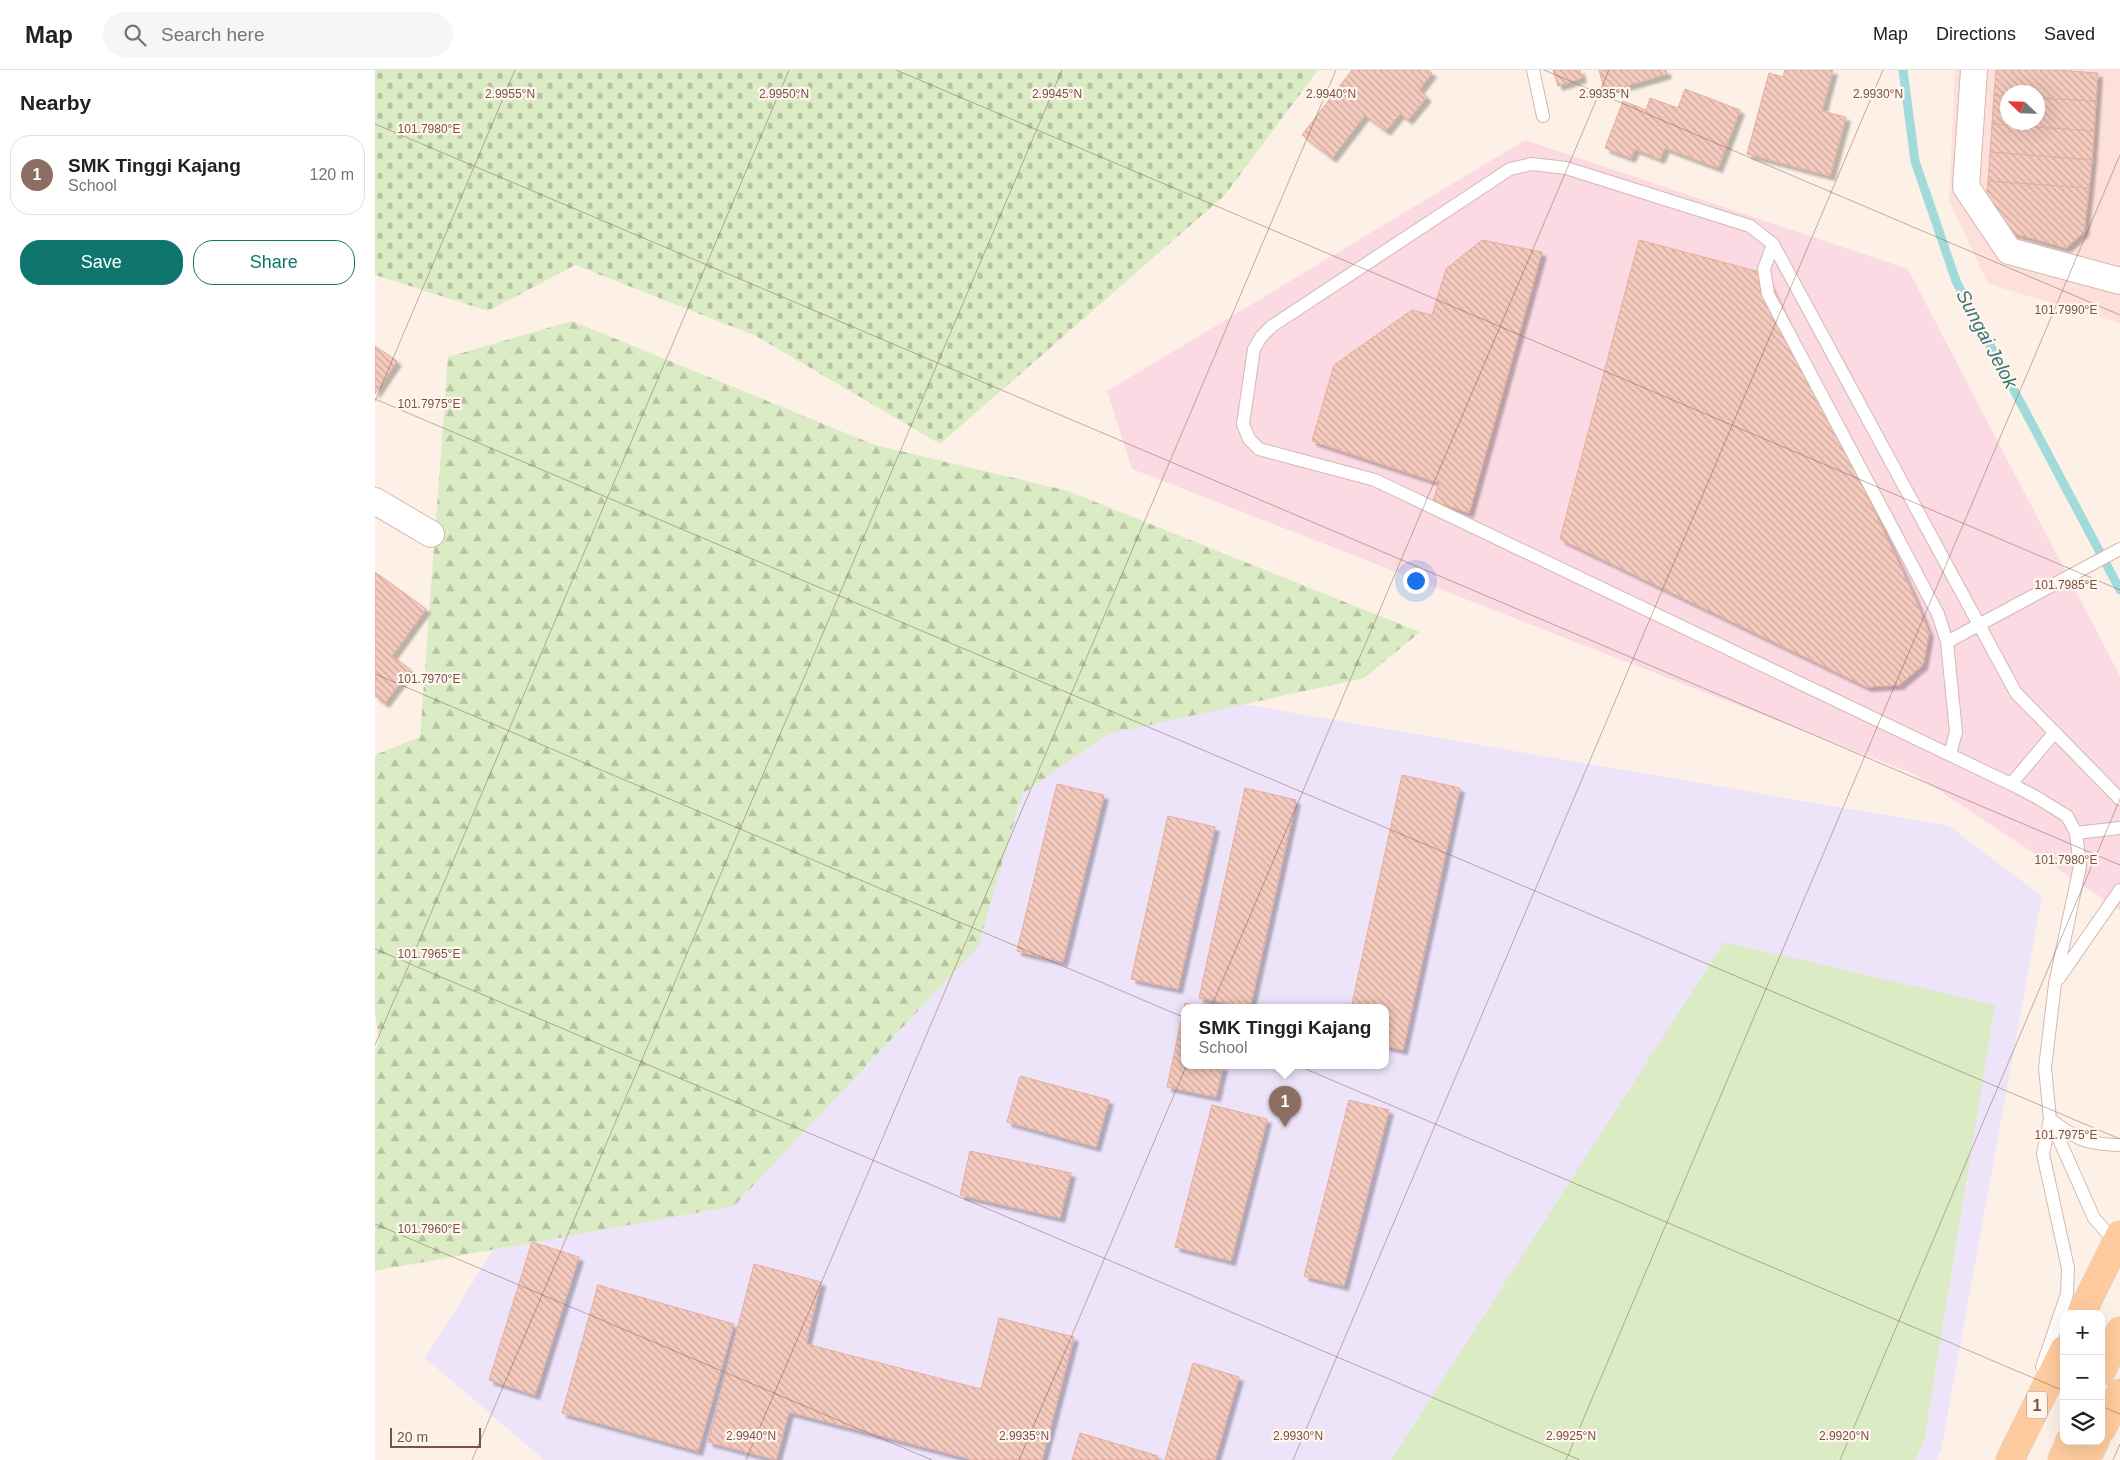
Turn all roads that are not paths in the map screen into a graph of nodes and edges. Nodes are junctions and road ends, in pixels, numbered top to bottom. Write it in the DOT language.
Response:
graph roads {
  1 [pos="1533,70"];
  2 [pos="1974,70"];
  3 [pos="1543,116"];
  4 [pos="1773,244"];
  5 [pos="2120,280"];
  6 [pos="375,501"];
  7 [pos="431,534"];
  8 [pos="2116,551"];
  9 [pos="1979,625"];
  10 [pos="1947,642"];
  11 [pos="2055,732"];
  12 [pos="1950,754"];
  13 [pos="2011,784"];
  14 [pos="2120,799"];
  15 [pos="2120,828"];
  16 [pos="2076,833"];
  17 [pos="2120,890"];
  18 [pos="2055,984"];
  19 [pos="2050,1119"];
  20 [pos="2120,1145"];
  21 [pos="2119,1242"];
  22 [pos="2083,1310"];
  23 [pos="2120,1331"];
  24 [pos="2062,1355"];
  25 [pos="2105,1363"];
  26 [pos="2120,1393"];
  27 [pos="2105,1422"];
  28 [pos="2068,1445"];
  29 [pos="2093,1445"];
  30 [pos="2012,1455"];
  31 [pos="2062,1460"];
  32 [pos="2086,1460"];
  1 -- 3 [label="lane"];
  2 -- 5 [label="street"];
  4 -- 9 [label="lane"];
  4 -- 10 [label="lane"];
  4 -- 12 [label="lane"];
  6 -- 7 [label="street"];
  8 -- 9 [label="lane"];
  9 -- 10 [label="lane"];
  9 -- 11 [label="lane"];
  10 -- 12 [label="lane"];
  11 -- 13 [label="lane"];
  11 -- 14 [label="lane"];
  12 -- 13 [label="lane"];
  13 -- 16 [label="lane"];
  15 -- 16 [label="lane"];
  16 -- 18 [label="lane"];
  17 -- 18 [label="lane"];
  18 -- 19 [label="lane"];
  19 -- 20 [label="lane"];
  19 -- 21 [label="lane"];
  19 -- 30 [label="lane"];
  21 -- 22 [label="main road"];
  23 -- 25 [label="main road"];
  24 -- 30 [label="main road, 1"];
  26 -- 27 [label="main road"];
  28 -- 31 [label="main road"];
  29 -- 32 [label="main road"];
}
